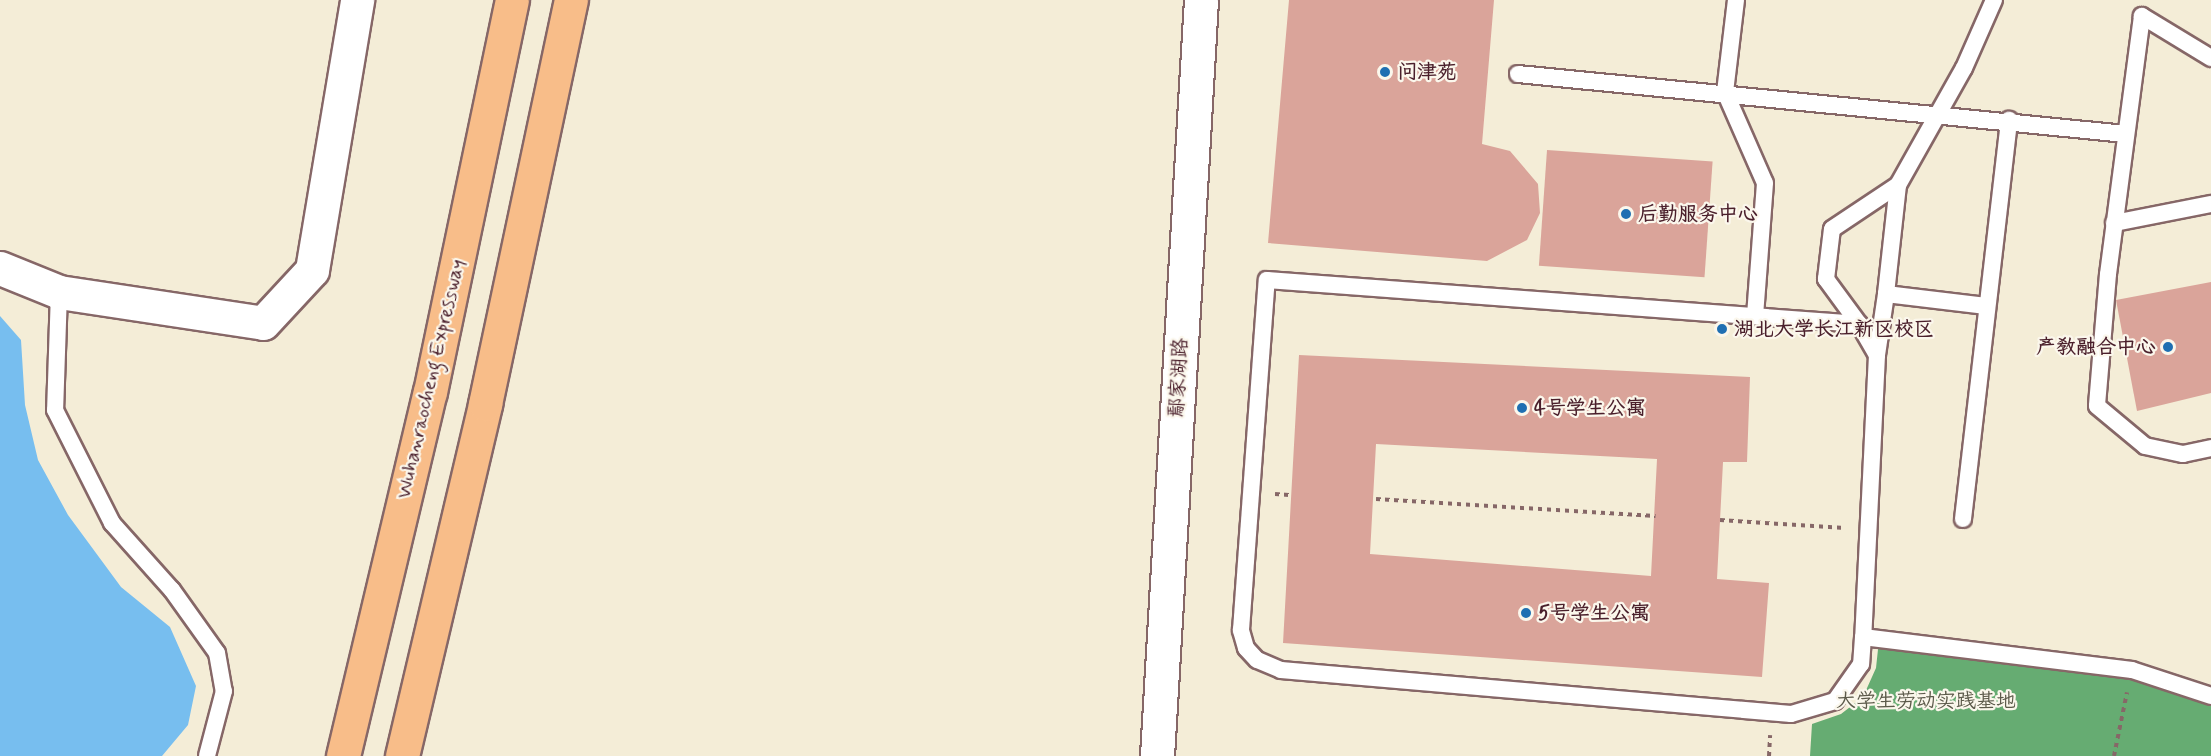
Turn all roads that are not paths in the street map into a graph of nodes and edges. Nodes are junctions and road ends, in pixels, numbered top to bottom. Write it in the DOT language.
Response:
graph roads {
  1 [pos="357,0"];
  2 [pos="512,0"];
  3 [pos="571,0"];
  4 [pos="1200,0"];
  5 [pos="1736,0"];
  6 [pos="1994,0"];
  7 [pos="2211,58"];
  8 [pos="1518,74"];
  9 [pos="1725,92"];
  10 [pos="1939,111"];
  11 [pos="2009,120"];
  12 [pos="2126,134"];
  13 [pos="1898,185"];
  14 [pos="2211,204"];
  15 [pos="2114,223"];
  16 [pos="0,268"];
  17 [pos="59,292"];
  18 [pos="1886,294"];
  19 [pos="1986,306"];
  20 [pos="1755,315"];
  21 [pos="1859,324"];
  22 [pos="1877,355"];
  23 [pos="2211,448"];
  24 [pos="1963,519"];
  25 [pos="1863,638"];
  26 [pos="2211,696"];
  27 [pos="207,756"];
  28 [pos="343,756"];
  29 [pos="402,756"];
  30 [pos="1157,756"];
  1 -- 17 [label="street"];
  2 -- 28 [label="highway, Wuhanraocheng Expressway"];
  3 -- 29 [label="highway"];
  4 -- 30 [label="street, 鄢家湖路"];
  5 -- 9 [label="lane"];
  6 -- 10 [label="lane"];
  7 -- 12 [label="lane"];
  8 -- 9 [label="lane"];
  9 -- 10 [label="lane"];
  9 -- 20 [label="lane"];
  10 -- 11 [label="lane"];
  10 -- 13 [label="lane"];
  11 -- 12 [label="lane"];
  11 -- 19 [label="lane"];
  12 -- 15 [label="lane"];
  13 -- 18 [label="lane"];
  13 -- 21 [label="lane"];
  14 -- 15 [label="lane"];
  15 -- 23 [label="lane"];
  16 -- 17 [label="street"];
  17 -- 27 [label="lane"];
  18 -- 19 [label="lane"];
  18 -- 22 [label="lane"];
  19 -- 24 [label="lane"];
  20 -- 21 [label="lane"];
  20 -- 25 [label="lane"];
  21 -- 22 [label="lane"];
  22 -- 25 [label="lane"];
  25 -- 26 [label="lane"];
}
